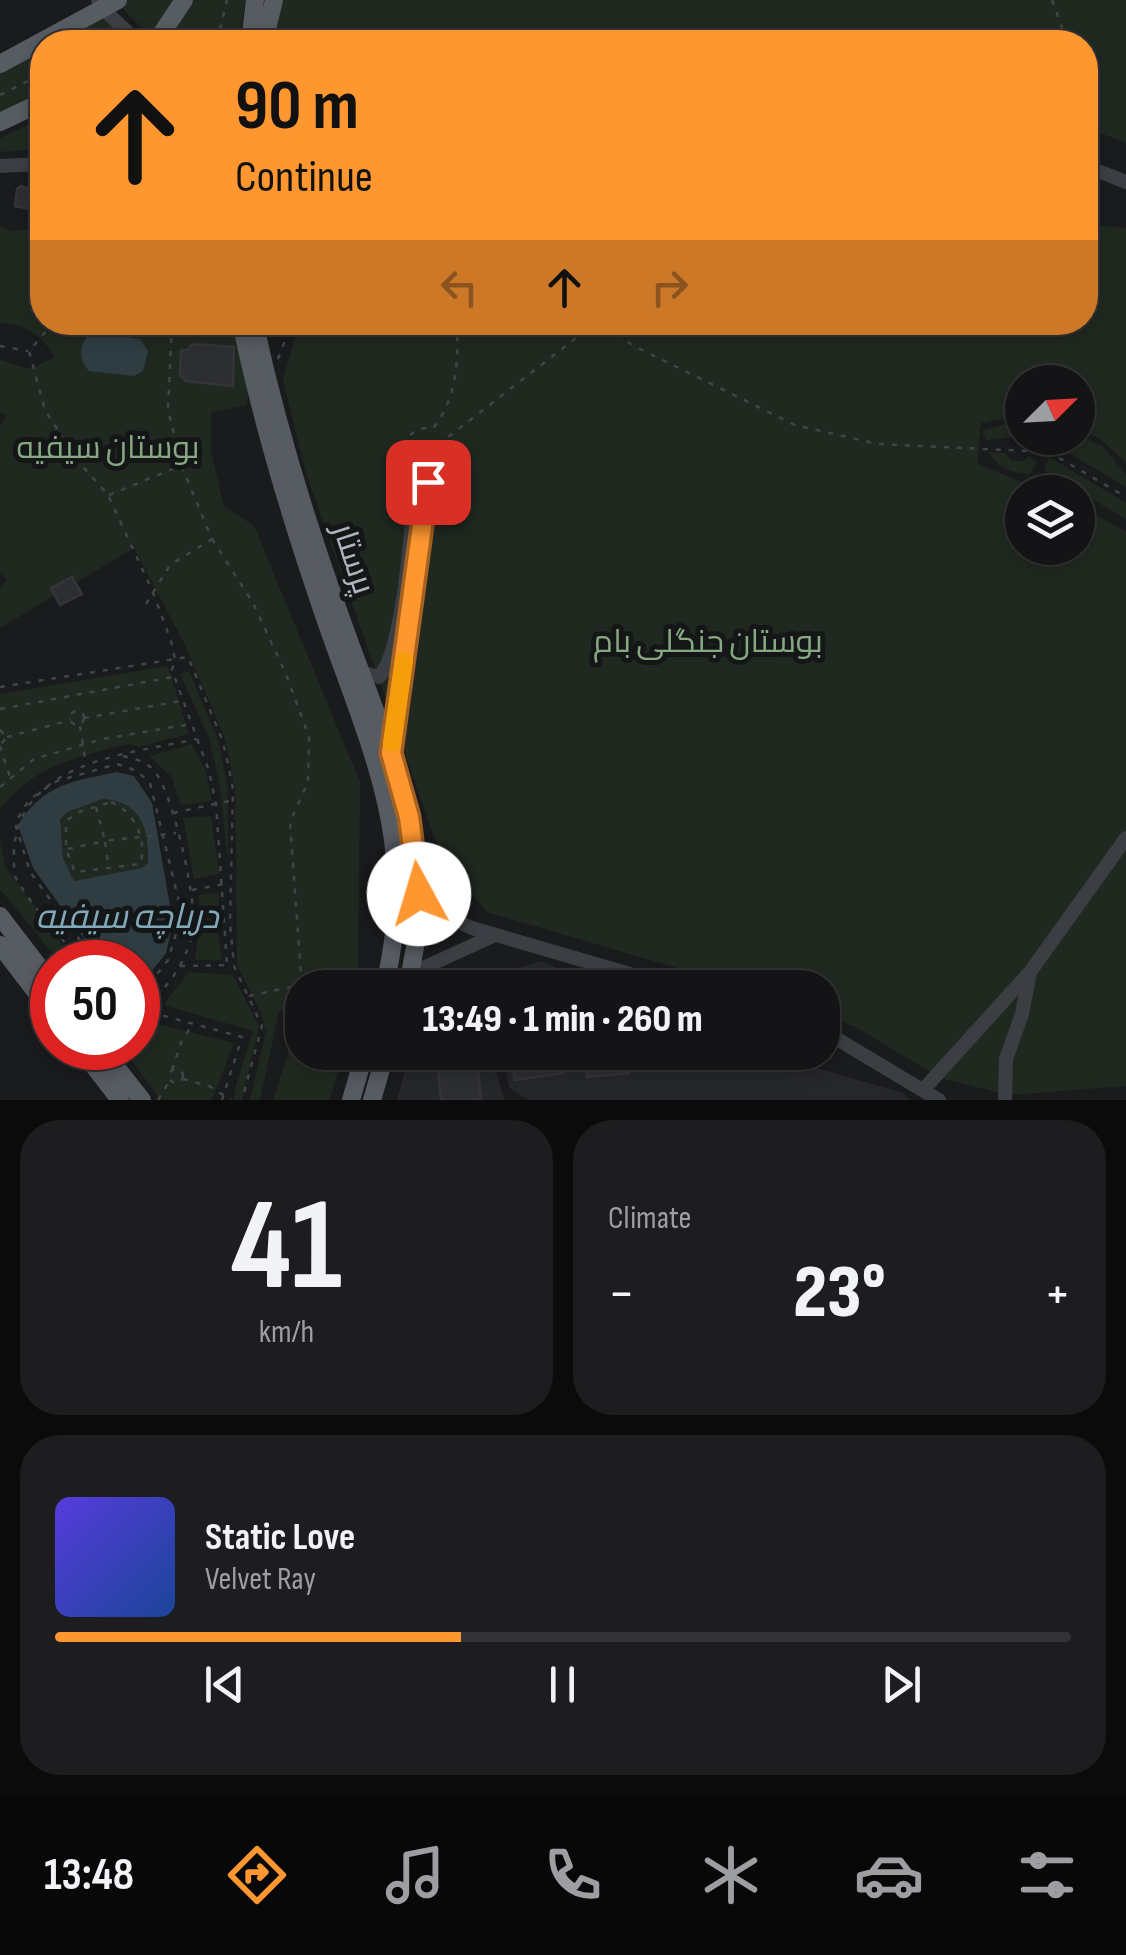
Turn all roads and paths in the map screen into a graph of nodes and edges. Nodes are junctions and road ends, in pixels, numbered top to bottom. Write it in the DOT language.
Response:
graph roads {
  1 [pos="184,0"];
  2 [pos="227,0"];
  3 [pos="255,0"];
  4 [pos="274,0"];
  5 [pos="1052,0"];
  6 [pos="106,3"];
  7 [pos="59,30"];
  8 [pos="128,30"];
  9 [pos="164,30"];
  10 [pos="220,30"];
  11 [pos="251,30"];
  12 [pos="267,30"];
  13 [pos="1063,30"];
  14 [pos="30,47"];
  15 [pos="0,64"];
  16 [pos="30,80"];
  17 [pos="0,95"];
  18 [pos="30,108"];
  19 [pos="0,122"];
  20 [pos="1098,160"];
  21 [pos="30,165"];
  22 [pos="0,166"];
  23 [pos="1100,172"];
  24 [pos="1126,182"];
  25 [pos="43,335"];
  26 [pos="171,335"];
  27 [pos="244,335"];
  28 [pos="258,335"];
  29 [pos="287,335"];
  30 [pos="455,335"];
  31 [pos="580,335"];
  32 [pos="621,335"];
  33 [pos="0,346"];
  34 [pos="29,351"];
  35 [pos="268,372"];
  36 [pos="181,465"];
  37 [pos="422,481"];
  38 [pos="108,495"];
  39 [pos="1126,497"];
  40 [pos="212,539"];
  41 [pos="152,590"];
  42 [pos="146,604"];
  43 [pos="175,659"];
  44 [pos="360,672"];
  45 [pos="174,677"];
  46 [pos="0,687"];
  47 [pos="184,701"];
  48 [pos="0,709"];
  49 [pos="84,718"];
  50 [pos="71,720"];
  51 [pos="192,724"];
  52 [pos="80,725"];
  53 [pos="0,730"];
  54 [pos="7,737"];
  55 [pos="198,739"];
  56 [pos="0,745"];
  57 [pos="83,745"];
  58 [pos="391,753"];
  59 [pos="116,755"];
  60 [pos="86,761"];
  61 [pos="117,764"];
  62 [pos="69,766"];
  63 [pos="10,778"];
  64 [pos="0,787"];
  65 [pos="232,800"];
  66 [pos="216,804"];
  67 [pos="96,806"];
  68 [pos="172,813"];
  69 [pos="178,833"];
  70 [pos="163,836"];
  71 [pos="140,838"];
  72 [pos="1126,838"];
  73 [pos="105,841"];
  74 [pos="66,849"];
  75 [pos="9,859"];
  76 [pos="108,867"];
  77 [pos="230,883"];
  78 [pos="222,884"];
  79 [pos="190,890"];
  80 [pos="419,894"];
  81 [pos="0,916"];
  82 [pos="495,935"];
  83 [pos="64,940"];
  84 [pos="80,940"];
  85 [pos="0,945"];
  86 [pos="30,955"];
  87 [pos="227,965"];
  88 [pos="179,966"];
  89 [pos="234,966"];
  90 [pos="160,970"];
  91 [pos="301,970"];
  92 [pos="387,970"];
  93 [pos="410,970"];
  94 [pos="429,970"];
  95 [pos="616,970"];
  96 [pos="1030,972"];
  97 [pos="30,984"];
  98 [pos="285,990"];
  99 [pos="160,994"];
  100 [pos="248,996"];
  101 [pos="160,1014"];
  102 [pos="194,1022"];
  103 [pos="840,1041"];
  104 [pos="97,1070"];
  105 [pos="119,1070"];
  106 [pos="172,1070"];
  107 [pos="360,1070"];
  108 [pos="381,1070"];
  109 [pos="182,1080"];
  110 [pos="170,1081"];
  111 [pos="923,1090"];
  112 [pos="224,1094"];
  113 [pos="120,1100"];
  114 [pos="142,1100"];
  115 [pos="158,1100"];
  116 [pos="222,1100"];
  117 [pos="231,1100"];
  118 [pos="242,1100"];
  119 [pos="351,1100"];
  120 [pos="372,1100"];
  121 [pos="939,1100"];
  122 [pos="1005,1100"];
  1 -- 9 [label="main road"];
  2 -- 10 [label="path"];
  3 -- 11 [label="main road"];
  4 -- 12 [label="main road"];
  5 -- 13 [label="path"];
  6 -- 7 [label="main road"];
  6 -- 8 [label="street"];
  14 -- 15 [label="main road"];
  16 -- 17 [label="path"];
  18 -- 19 [label="main road"];
  20 -- 23 [label="path"];
  21 -- 22 [label="street"];
  23 -- 24 [label="street"];
  25 -- 34 [label="path"];
  26 -- 36 [label="path"];
  27 -- 92 [label="main road, پرستار"];
  28 -- 35 [label="main road, پرستار"];
  29 -- 35 [label="path"];
  30 -- 37 [label="path"];
  31 -- 37 [label="path"];
  32 -- 39 [label="path"];
  33 -- 34 [label="path"];
  34 -- 38 [label="path"];
  35 -- 44 [label="main road, پرستار"];
  36 -- 38 [label="path"];
  36 -- 40 [label="path"];
  37 -- 44 [label="street"];
  37 -- 58 [label="street"];
  38 -- 41 [label="path"];
  40 -- 41 [label="path"];
  40 -- 91 [label="path"];
  41 -- 42 [label="path"];
  41 -- 43 [label="path"];
  43 -- 45 [label="path"];
  43 -- 46 [label="path"];
  43 -- 65 [label="path"];
  44 -- 58 [label="main road, پرستار"];
  45 -- 47 [label="path"];
  45 -- 48 [label="path"];
  47 -- 49 [label="path"];
  47 -- 51 [label="path"];
  49 -- 50 [label="path"];
  49 -- 52 [label="path"];
  50 -- 52 [label="path"];
  50 -- 54 [label="path"];
  51 -- 55 [label="path"];
  51 -- 57 [label="path"];
  52 -- 57 [label="path"];
  53 -- 54 [label="path"];
  54 -- 56 [label="path"];
  55 -- 59 [label="path"];
  55 -- 66 [label="path"];
  56 -- 63 [label="path"];
  57 -- 60 [label="path"];
  57 -- 63 [label="path"];
  58 -- 80 [label="main road, پرستار"];
  59 -- 60 [label="path"];
  59 -- 61 [label="path"];
  59 -- 68 [label="path"];
  60 -- 62 [label="path"];
  61 -- 70 [label="path"];
  61 -- 84 [label="path"];
  63 -- 64 [label="path"];
  65 -- 66 [label="path"];
  65 -- 77 [label="path"];
  66 -- 68 [label="path"];
  66 -- 78 [label="path"];
  67 -- 71 [label="path"];
  67 -- 73 [label="path"];
  67 -- 74 [label="path"];
  68 -- 69 [label="path"];
  69 -- 70 [label="path"];
  69 -- 79 [label="path"];
  70 -- 71 [label="path"];
  70 -- 90 [label="path"];
  71 -- 73 [label="path"];
  71 -- 76 [label="path"];
  72 -- 96 [label="street"];
  73 -- 74 [label="path"];
  73 -- 76 [label="path"];
  74 -- 76 [label="path"];
  75 -- 83 [label="path"];
  77 -- 78 [label="path"];
  77 -- 89 [label="path"];
  78 -- 79 [label="path"];
  78 -- 87 [label="path"];
  79 -- 88 [label="path"];
  80 -- 82 [label="street"];
  80 -- 93 [label="main road, پرستار"];
  81 -- 86 [label="main road"];
  82 -- 94 [label="street"];
  82 -- 95 [label="street"];
  85 -- 97 [label="main road"];
  87 -- 88 [label="path"];
  87 -- 89 [label="path"];
  88 -- 99 [label="path"];
  89 -- 100 [label="path"];
  96 -- 111 [label="street"];
  96 -- 122 [label="street"];
  98 -- 100 [label="path"];
  100 -- 118 [label="path"];
  101 -- 102 [label="path"];
  102 -- 106 [label="path"];
  102 -- 112 [label="path"];
  103 -- 111 [label="street"];
  104 -- 113 [label="main road"];
  105 -- 114 [label="main road"];
  106 -- 109 [label="path"];
  106 -- 110 [label="path"];
  107 -- 119 [label="main road"];
  108 -- 120 [label="main road"];
  109 -- 110 [label="path"];
  109 -- 112 [label="path"];
  110 -- 115 [label="path"];
  111 -- 121 [label="street"];
  112 -- 116 [label="path"];
  112 -- 117 [label="path"];
}
